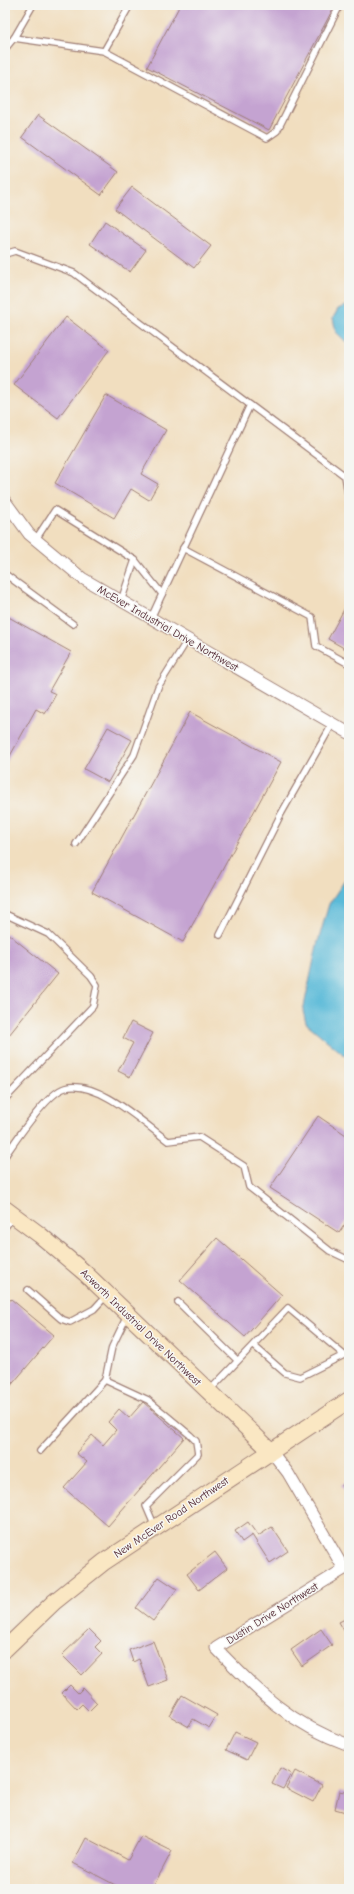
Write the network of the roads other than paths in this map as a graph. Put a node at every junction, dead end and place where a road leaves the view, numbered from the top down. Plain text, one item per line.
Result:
1 (33, 5) edge
2 (130, 5) edge
3 (340, 5) edge
4 (14, 38) junction
5 (5, 49) edge
6 (104, 51) junction
7 (5, 254) edge
8 (250, 405) junction
9 (349, 500) edge
10 (5, 501) edge
11 (36, 539) junction
12 (183, 548) junction
13 (135, 560) junction
14 (5, 574) edge
15 (162, 594) junction
16 (121, 601) junction
17 (151, 618) junction
18 (73, 624) dead end
19 (188, 639) junction
20 (349, 664) edge
21 (332, 723) junction
22 (349, 733) edge
23 (76, 844) dead end
24 (5, 914) edge
25 (220, 935) dead end
26 (5, 1099) edge
27 (5, 1156) edge
28 (8, 1217) edge
29 (349, 1260) edge
30 (28, 1290) dead end
31 (107, 1294) junction
32 (178, 1302) dead end
33 (128, 1314) junction
34 (253, 1345) junction
35 (237, 1360) junction
36 (105, 1380) junction
37 (208, 1391) junction
38 (349, 1400) edge
39 (40, 1451) dead end
40 (271, 1451) junction
41 (156, 1528) junction
42 (347, 1567) edge
43 (5, 1649) edge
44 (349, 1745) edge

1 - 4 lane
2 - 6 lane
3 - 6 lane
4 - 5 lane
4 - 6 lane
7 - 8 lane
8 - 9 lane
8 - 12 lane
10 - 11 street, McEver Industrial Drive Northwest
11 - 13 lane
11 - 16 street, McEver Industrial Drive Northwest
12 - 15 lane
12 - 20 lane
13 - 15 lane
13 - 16 lane
14 - 18 lane
15 - 17 lane
16 - 17 street, McEver Industrial Drive Northwest
17 - 19 street, McEver Industrial Drive Northwest
19 - 21 street, McEver Industrial Drive Northwest
19 - 23 lane
21 - 22 street, McEver Industrial Drive Northwest
21 - 25 lane
24 - 26 lane
27 - 29 lane
28 - 31 street, Acworth Industrial Drive Northwest
30 - 31 lane
31 - 33 street, Acworth Industrial Drive Northwest
32 - 35 lane
33 - 36 lane
33 - 37 street, Acworth Industrial Drive Northwest
34 - 34 lane
34 - 35 lane
35 - 37 lane
36 - 39 lane
36 - 41 lane
37 - 40 street, Acworth Industrial Drive Northwest
38 - 40 street, New McEver Road Northwest
40 - 41 street, New McEver Road Northwest
40 - 42 street
41 - 43 street, New McEver Road Northwest
42 - 44 street, Dustin Drive Northwest

